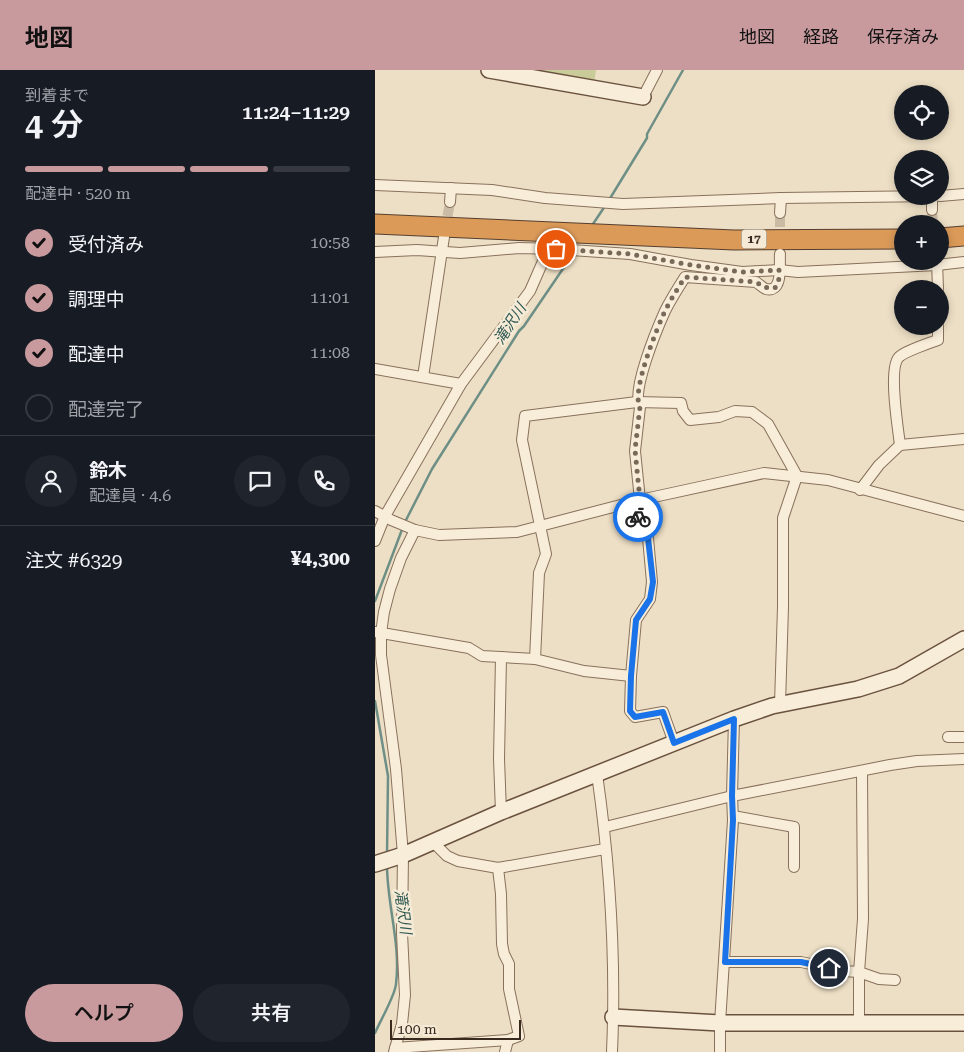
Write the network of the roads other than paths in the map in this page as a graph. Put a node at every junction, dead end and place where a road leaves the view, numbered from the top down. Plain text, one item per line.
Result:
1 (489, 70) edge
2 (657, 70) edge
3 (643, 98) joint
4 (375, 185) edge
5 (451, 188) junction
6 (964, 194) edge
7 (949, 195) edge
8 (894, 197) edge
9 (781, 198) junction
10 (450, 202) tunnel mouth
11 (932, 205) edge
12 (932, 210) tunnel mouth
13 (780, 213) tunnel mouth
14 (375, 224) edge
15 (964, 236) edge
16 (444, 237) tunnel mouth
17 (949, 237) edge
18 (894, 239) edge
19 (554, 244) junction
20 (375, 252) edge
21 (442, 252) junction
22 (779, 254) tunnel mouth
23 (964, 262) edge
24 (949, 263) edge
25 (894, 266) edge
26 (779, 270) junction
27 (938, 335) edge
28 (375, 369) edge
29 (423, 377) junction
30 (461, 384) junction
31 (637, 402) junction
32 (964, 439) edge
33 (900, 445) junction
34 (797, 476) junction
35 (860, 490) junction
36 (637, 501) junction
37 (375, 511) edge
38 (964, 516) edge
39 (388, 518) junction
40 (541, 526) junction
41 (413, 529) junction
42 (375, 541) edge
43 (378, 633) edge
44 (964, 639) edge
45 (501, 657) junction
46 (535, 659) junction
47 (631, 676) junction
48 (780, 704) junction
49 (734, 719) junction
50 (949, 737) dead end
51 (964, 737) edge
52 (674, 743) junction
53 (964, 759) edge
54 (862, 771) junction
55 (597, 774) junction
56 (732, 796) junction
57 (501, 812) junction
58 (733, 816) junction
59 (605, 827) junction
60 (433, 842) junction
61 (605, 849) junction
62 (403, 855) junction
63 (375, 864) edge
64 (794, 867) dead end
65 (498, 868) junction
66 (725, 962) junction
67 (859, 972) junction
68 (895, 980) dead end
69 (613, 1017) junction
70 (859, 1022) junction
71 (720, 1023) junction
72 (964, 1023) edge
73 (507, 1040) junction
74 (395, 1050) edge
75 (505, 1052) edge
76 (612, 1052) edge
77 (720, 1052) edge

1 - 3 street
2 - 3 street
4 - 5 street
5 - 9 street
5 - 10 street
6 - 7 street
8 - 9 street
9 - 13 street
11 - 12 street
14 - 19 highway, 17
15 - 17 highway
16 - 21 street
18 - 19 highway, 17
19 - 21 street
19 - 26 street
19 - 30 street
20 - 21 street
21 - 29 street
22 - 26 street
23 - 24 street
25 - 26 street
26 - 31 street
27 - 33 street
28 - 29 street
29 - 30 street
30 - 39 street
31 - 34 street
31 - 36 street
31 - 40 street
32 - 33 street
33 - 35 street
34 - 35 street
34 - 36 street
34 - 48 street
35 - 38 street
36 - 40 street
36 - 47 street
37 - 39 street
39 - 41 street
39 - 42 street
40 - 41 street
40 - 46 street
41 - 43 street
43 - 45 street
43 - 62 street
44 - 48 street
45 - 46 street
45 - 57 street
46 - 47 street
47 - 52 street
48 - 49 street
49 - 52 street
49 - 56 street
50 - 51 street
52 - 55 street
53 - 54 street
54 - 56 street
54 - 67 street
55 - 57 street
55 - 59 street
56 - 58 street
56 - 59 street
57 - 60 street
58 - 64 street
58 - 66 street
59 - 61 street
60 - 62 street
60 - 65 street
61 - 65 street
61 - 69 street
62 - 63 street
62 - 74 street
65 - 73 street
66 - 67 street
66 - 71 street
67 - 68 street
67 - 70 street
69 - 71 street
69 - 76 street
70 - 71 street
70 - 72 street
71 - 77 street
73 - 74 street
73 - 75 street

